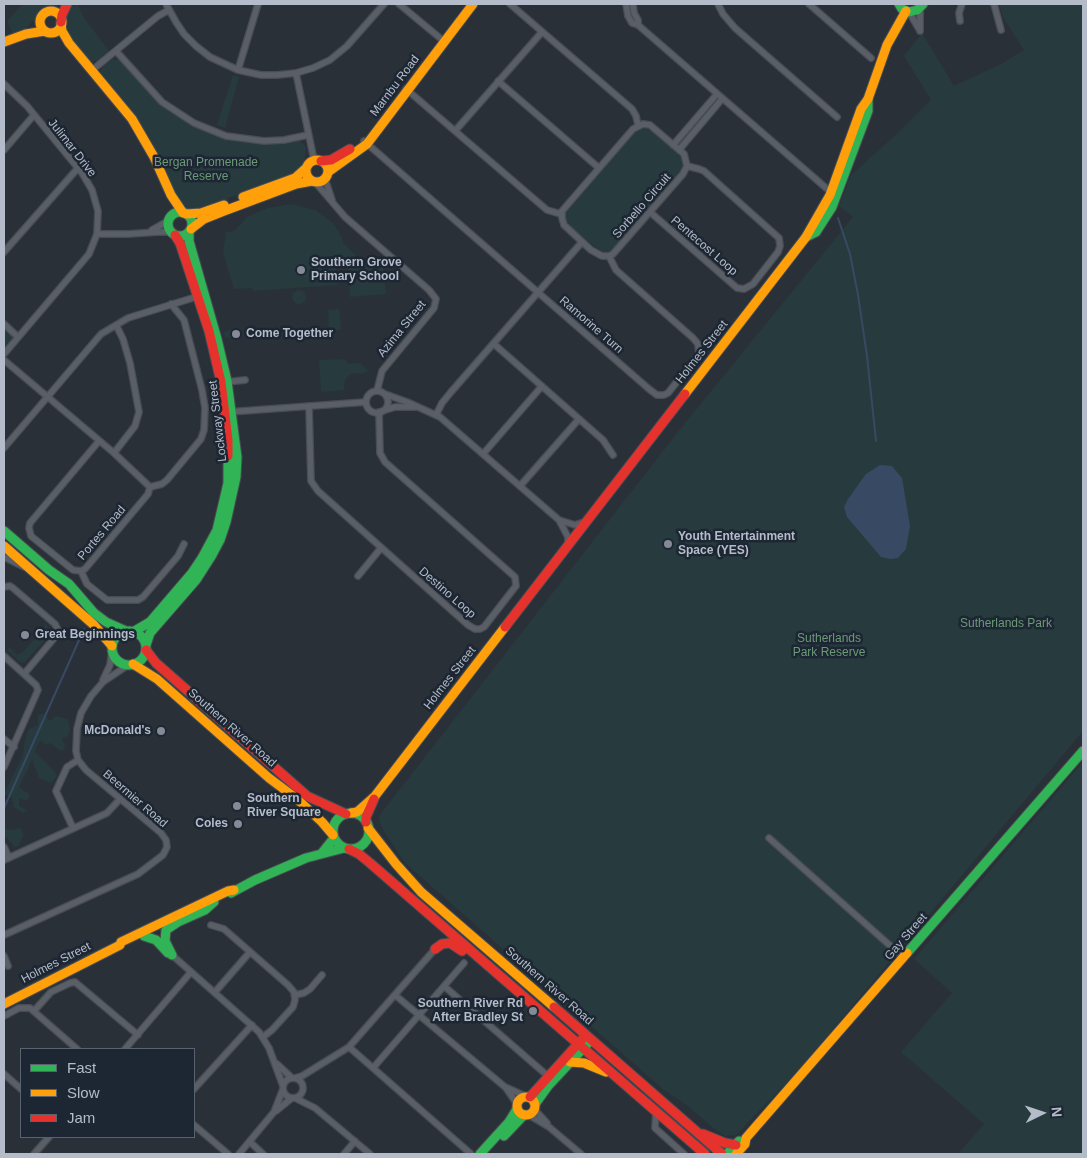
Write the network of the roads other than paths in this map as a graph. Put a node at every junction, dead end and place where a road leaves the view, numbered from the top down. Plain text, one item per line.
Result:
1 (166, 4) edge
2 (258, 4) edge
3 (384, 4) edge
4 (399, 4) edge
5 (467, 4) edge
6 (473, 4) edge
7 (510, 4) edge
8 (626, 4) edge
9 (633, 4) edge
10 (718, 4) edge
11 (809, 4) edge
12 (962, 4) edge
13 (994, 4) edge
14 (922, 6) edge
15 (905, 9) edge
16 (169, 10) junction
17 (54, 11) junction
18 (40, 20) junction
19 (960, 21) dead end
20 (61, 23) junction
21 (638, 25) junction
22 (1001, 30) dead end
23 (48, 32) junction
24 (542, 32) junction
25 (26, 34) junction
26 (440, 38) junction
27 (4, 42) edge
28 (69, 43) junction
29 (116, 51) junction
30 (871, 58) dead end
31 (238, 70) junction
32 (91, 71) junction
33 (296, 73) junction
34 (498, 81) junction
35 (4, 84) edge
36 (406, 89) junction
37 (720, 96) junction
38 (34, 115) junction
39 (837, 116) dead end
40 (638, 125) junction
41 (455, 131) junction
42 (308, 135) junction
43 (365, 142) junction
44 (673, 145) junction
45 (4, 150) edge
46 (679, 150) junction
47 (318, 160) junction
48 (687, 166) junction
49 (78, 168) junction
50 (306, 168) junction
51 (599, 168) junction
52 (327, 174) junction
53 (817, 180) junction
54 (313, 182) junction
55 (838, 185) junction
56 (834, 194) junction
57 (171, 195) junction
58 (333, 203) junction
59 (650, 212) junction
60 (184, 213) junction
61 (561, 214) junction
62 (170, 219) junction
63 (190, 231) junction
64 (148, 232) junction
65 (97, 234) junction
66 (173, 234) junction
67 (582, 242) junction
68 (4, 252) edge
69 (609, 256) junction
70 (538, 292) junction
71 (201, 295) junction
72 (171, 304) junction
73 (4, 324) edge
74 (116, 325) junction
75 (18, 337) junction
76 (494, 344) junction
77 (4, 354) edge
78 (4, 360) edge
79 (245, 380) dead end
80 (224, 382) junction
81 (542, 386) junction
82 (376, 391) junction
83 (384, 394) junction
84 (48, 397) junction
85 (366, 402) junction
86 (309, 406) junction
87 (415, 407) junction
88 (229, 412) junction
89 (380, 412) junction
90 (436, 415) junction
91 (579, 419) junction
92 (99, 441) junction
93 (4, 448) edge
94 (114, 453) junction
95 (483, 454) junction
96 (613, 455) dead end
97 (618, 482) junction
98 (520, 486) junction
99 (150, 487) junction
100 (588, 519) junction
101 (559, 520) junction
102 (4, 530) edge
103 (184, 544) dead end
104 (4, 546) edge
105 (568, 546) junction
106 (381, 548) junction
107 (4, 556) edge
108 (30, 570) junction
109 (80, 570) junction
110 (546, 575) junction
111 (358, 576) dead end
112 (4, 587) edge
113 (130, 631) junction
114 (112, 648) junction
115 (146, 648) junction
116 (4, 656) edge
117 (130, 665) junction
118 (24, 674) junction
119 (103, 682) junction
120 (4, 739) edge
121 (14, 747) junction
122 (1083, 751) edge
123 (78, 760) junction
124 (4, 767) edge
125 (375, 796) junction
126 (120, 798) junction
127 (348, 814) junction
128 (367, 825) junction
129 (73, 828) junction
130 (334, 836) junction
131 (769, 838) dead end
132 (4, 847) edge
133 (347, 849) junction
134 (322, 853) junction
135 (6, 859) edge
136 (234, 890) junction
137 (214, 902) junction
138 (211, 925) dead end
139 (4, 935) edge
140 (144, 936) junction
141 (120, 945) junction
142 (435, 949) joint
143 (250, 952) junction
144 (172, 955) junction
145 (4, 956) edge
146 (904, 958) junction
147 (464, 963) dead end
148 (8, 966) dead end
149 (492, 970) junction
150 (191, 972) junction
151 (322, 975) dead end
152 (444, 986) junction
153 (215, 992) junction
154 (295, 995) junction
155 (395, 995) junction
156 (4, 1004) edge
157 (34, 1012) junction
158 (420, 1014) junction
159 (4, 1016) edge
160 (252, 1025) junction
161 (138, 1034) junction
162 (263, 1036) junction
163 (588, 1038) junction
164 (580, 1046) junction
165 (349, 1047) junction
166 (76, 1048) edge
167 (126, 1048) edge
168 (275, 1062) junction
169 (570, 1062) junction
170 (373, 1068) junction
171 (313, 1069) junction
172 (4, 1074) edge
173 (614, 1075) junction
174 (549, 1077) junction
175 (294, 1078) junction
176 (505, 1087) junction
177 (20, 1088) edge
178 (195, 1088) edge
179 (283, 1088) junction
180 (303, 1088) junction
181 (293, 1098) junction
182 (527, 1106) junction
183 (315, 1108) junction
184 (274, 1112) junction
185 (656, 1112) junction
186 (195, 1126) edge
187 (698, 1133) junction
188 (48, 1138) edge
189 (355, 1141) junction
190 (250, 1142) junction
191 (736, 1149) edge
192 (34, 1154) edge
193 (228, 1154) edge
194 (239, 1154) edge
195 (263, 1154) edge
196 (344, 1154) edge
197 (370, 1154) edge
198 (471, 1154) edge
199 (480, 1154) edge
200 (489, 1154) edge
201 (581, 1154) edge
202 (684, 1154) edge
203 (705, 1154) edge
204 (722, 1154) edge
205 (727, 1154) edge

1 - 16 street
2 - 31 street
3 - 33 street
4 - 26 street
5 - 26 main road, Marnbu Road
6 - 36 main road, Marnbu Road
7 - 24 street
8 - 21 street
9 - 21 street
10 - 39 street
11 - 30 street
12 - 19 street
13 - 22 street
14 - 15 main road
14 - 15 street
15 - 55 main road, Holmes Street
16 - 29 street
16 - 31 street
17 - 18 main road
17 - 20 main road
17 - 20 main road
18 - 23 main road
18 - 25 main road
20 - 23 main road
20 - 28 main road
21 - 37 street
23 - 25 main road
23 - 28 main road
24 - 34 street
24 - 40 street
25 - 27 main road
26 - 36 main road, Marnbu Road
28 - 32 main road
29 - 32 street
29 - 42 street
31 - 33 street
32 - 57 main road
33 - 42 street
34 - 41 street
34 - 51 street
35 - 38 street, Julimar Drive
36 - 41 street
36 - 43 main road, Marnbu Road
37 - 44 street
37 - 46 street
37 - 53 street
38 - 45 street
38 - 49 street, Julimar Drive
40 - 44 street
40 - 51 street
41 - 61 street
42 - 47 street
43 - 47 main road, Marnbu Road
43 - 52 main road, Marnbu Road
43 - 70 street, Ramorine Turn
44 - 46 street
46 - 48 street
47 - 50 main road
47 - 52 main road
48 - 59 street, Sorbello Circuit
48 - 59 street, Pentecost Loop
49 - 65 street, Julimar Drive
49 - 68 street
50 - 54 main road
50 - 60 main road
51 - 61 street
52 - 54 main road
52 - 58 street
53 - 55 street
53 - 56 street
54 - 58 street
54 - 63 main road
55 - 56 main road, Holmes Street
56 - 97 main road, Holmes Street
57 - 60 main road
57 - 62 main road
58 - 82 street, Azima Street
59 - 69 street, Sorbello Circuit
60 - 62 main road
60 - 63 main road
61 - 67 street
62 - 64 street
62 - 66 main road
63 - 66 main road
63 - 71 main road, Lockway Street
64 - 65 street
64 - 66 street
65 - 75 street, Julimar Drive
66 - 71 main road, Lockway Street
67 - 69 street
67 - 70 street
69 - 70 street, Ramorine Turn
70 - 76 street
71 - 72 street
71 - 80 main road, Lockway Street
72 - 74 street
72 - 99 street
73 - 75 street
74 - 84 street
74 - 94 street
75 - 77 street, Julimar Drive
76 - 81 street
76 - 90 street
78 - 84 street
79 - 80 street
80 - 88 main road, Lockway Street
81 - 91 street
81 - 95 street
82 - 83 street
82 - 85 street
83 - 87 street
83 - 89 street
84 - 92 street
84 - 93 street
85 - 86 street
85 - 89 street
86 - 88 street
86 - 106 street, Destino Loop
87 - 89 street
87 - 90 street
88 - 113 main road, Lockway Street
88 - 115 main road, Lockway Street
89 - 106 street, Destino Loop
90 - 95 street
91 - 96 street
91 - 98 street
92 - 94 street
92 - 109 street, Portes Road
94 - 99 street
95 - 98 street
97 - 100 main road, Holmes Street
97 - 110 main road, Holmes Street
98 - 101 street
99 - 109 street, Portes Road
100 - 101 street
100 - 105 main road, Holmes Street
101 - 105 street
102 - 113 main road
103 - 109 street
104 - 108 main road
105 - 110 main road, Holmes Street
106 - 111 street
107 - 108 street
108 - 114 main road
110 - 125 main road, Holmes Street
112 - 118 street
113 - 114 main road
113 - 115 main road
114 - 117 main road
114 - 119 street
115 - 117 main road
115 - 127 main road, Southern River Road
116 - 118 street
117 - 119 street
117 - 130 main road, Southern River Road
118 - 121 street
119 - 123 street
120 - 121 street
121 - 124 street
122 - 146 main road, Gay Street
123 - 126 street, Beermier Road
123 - 129 street
125 - 127 main road, Holmes Street
125 - 128 main road, Holmes Street
126 - 129 street
126 - 139 street, Beermier Road
127 - 128 main road
127 - 130 main road
128 - 133 main road
128 - 163 main road, Southern River Road
129 - 135 street
130 - 133 main road
130 - 134 main road
131 - 146 street
132 - 135 street
133 - 134 main road, Holmes Street
133 - 149 main road, Southern River Road
134 - 136 main road, Holmes Street
136 - 137 main road, Holmes Street
136 - 141 main road, Holmes Street
137 - 140 main road, Holmes Street
137 - 144 main road
138 - 143 street
140 - 141 main road, Holmes Street
140 - 144 main road
141 - 156 main road, Holmes Street
142 - 149 main road
142 - 155 street
143 - 153 street
143 - 154 street
144 - 150 street
145 - 148 street
146 - 191 main road, Gay Street
147 - 152 street
149 - 164 main road, Southern River Road
150 - 153 street
150 - 161 street
151 - 154 street
152 - 158 street
152 - 174 street
153 - 160 street
154 - 162 street
155 - 158 street
155 - 165 street
157 - 159 street
157 - 161 street
157 - 166 street
158 - 170 street
158 - 176 street
160 - 162 street
160 - 178 street
161 - 167 street
162 - 168 street
163 - 164 main road
163 - 187 main road, Southern River Road
164 - 169 main road
164 - 173 main road, Southern River Road
164 - 174 main road
165 - 170 street
165 - 171 street
168 - 175 street
168 - 179 street
169 - 173 main road
169 - 182 main road
170 - 198 street
171 - 175 street
171 - 180 street
172 - 177 street
173 - 185 main road, Southern River Road
174 - 182 main road
175 - 179 street
175 - 180 street
176 - 182 street
176 - 182 street
179 - 181 street
179 - 184 street
180 - 181 street
180 - 183 street
181 - 183 street
181 - 184 street
182 - 199 main road
182 - 200 main road
182 - 201 street
183 - 189 street
184 - 190 street
185 - 202 street
185 - 203 main road, Southern River Road
186 - 193 street
187 - 191 main road
187 - 204 main road, Southern River Road
188 - 192 street
189 - 196 street
189 - 197 street
190 - 194 street
190 - 195 street
191 - 205 main road, Gay Street

